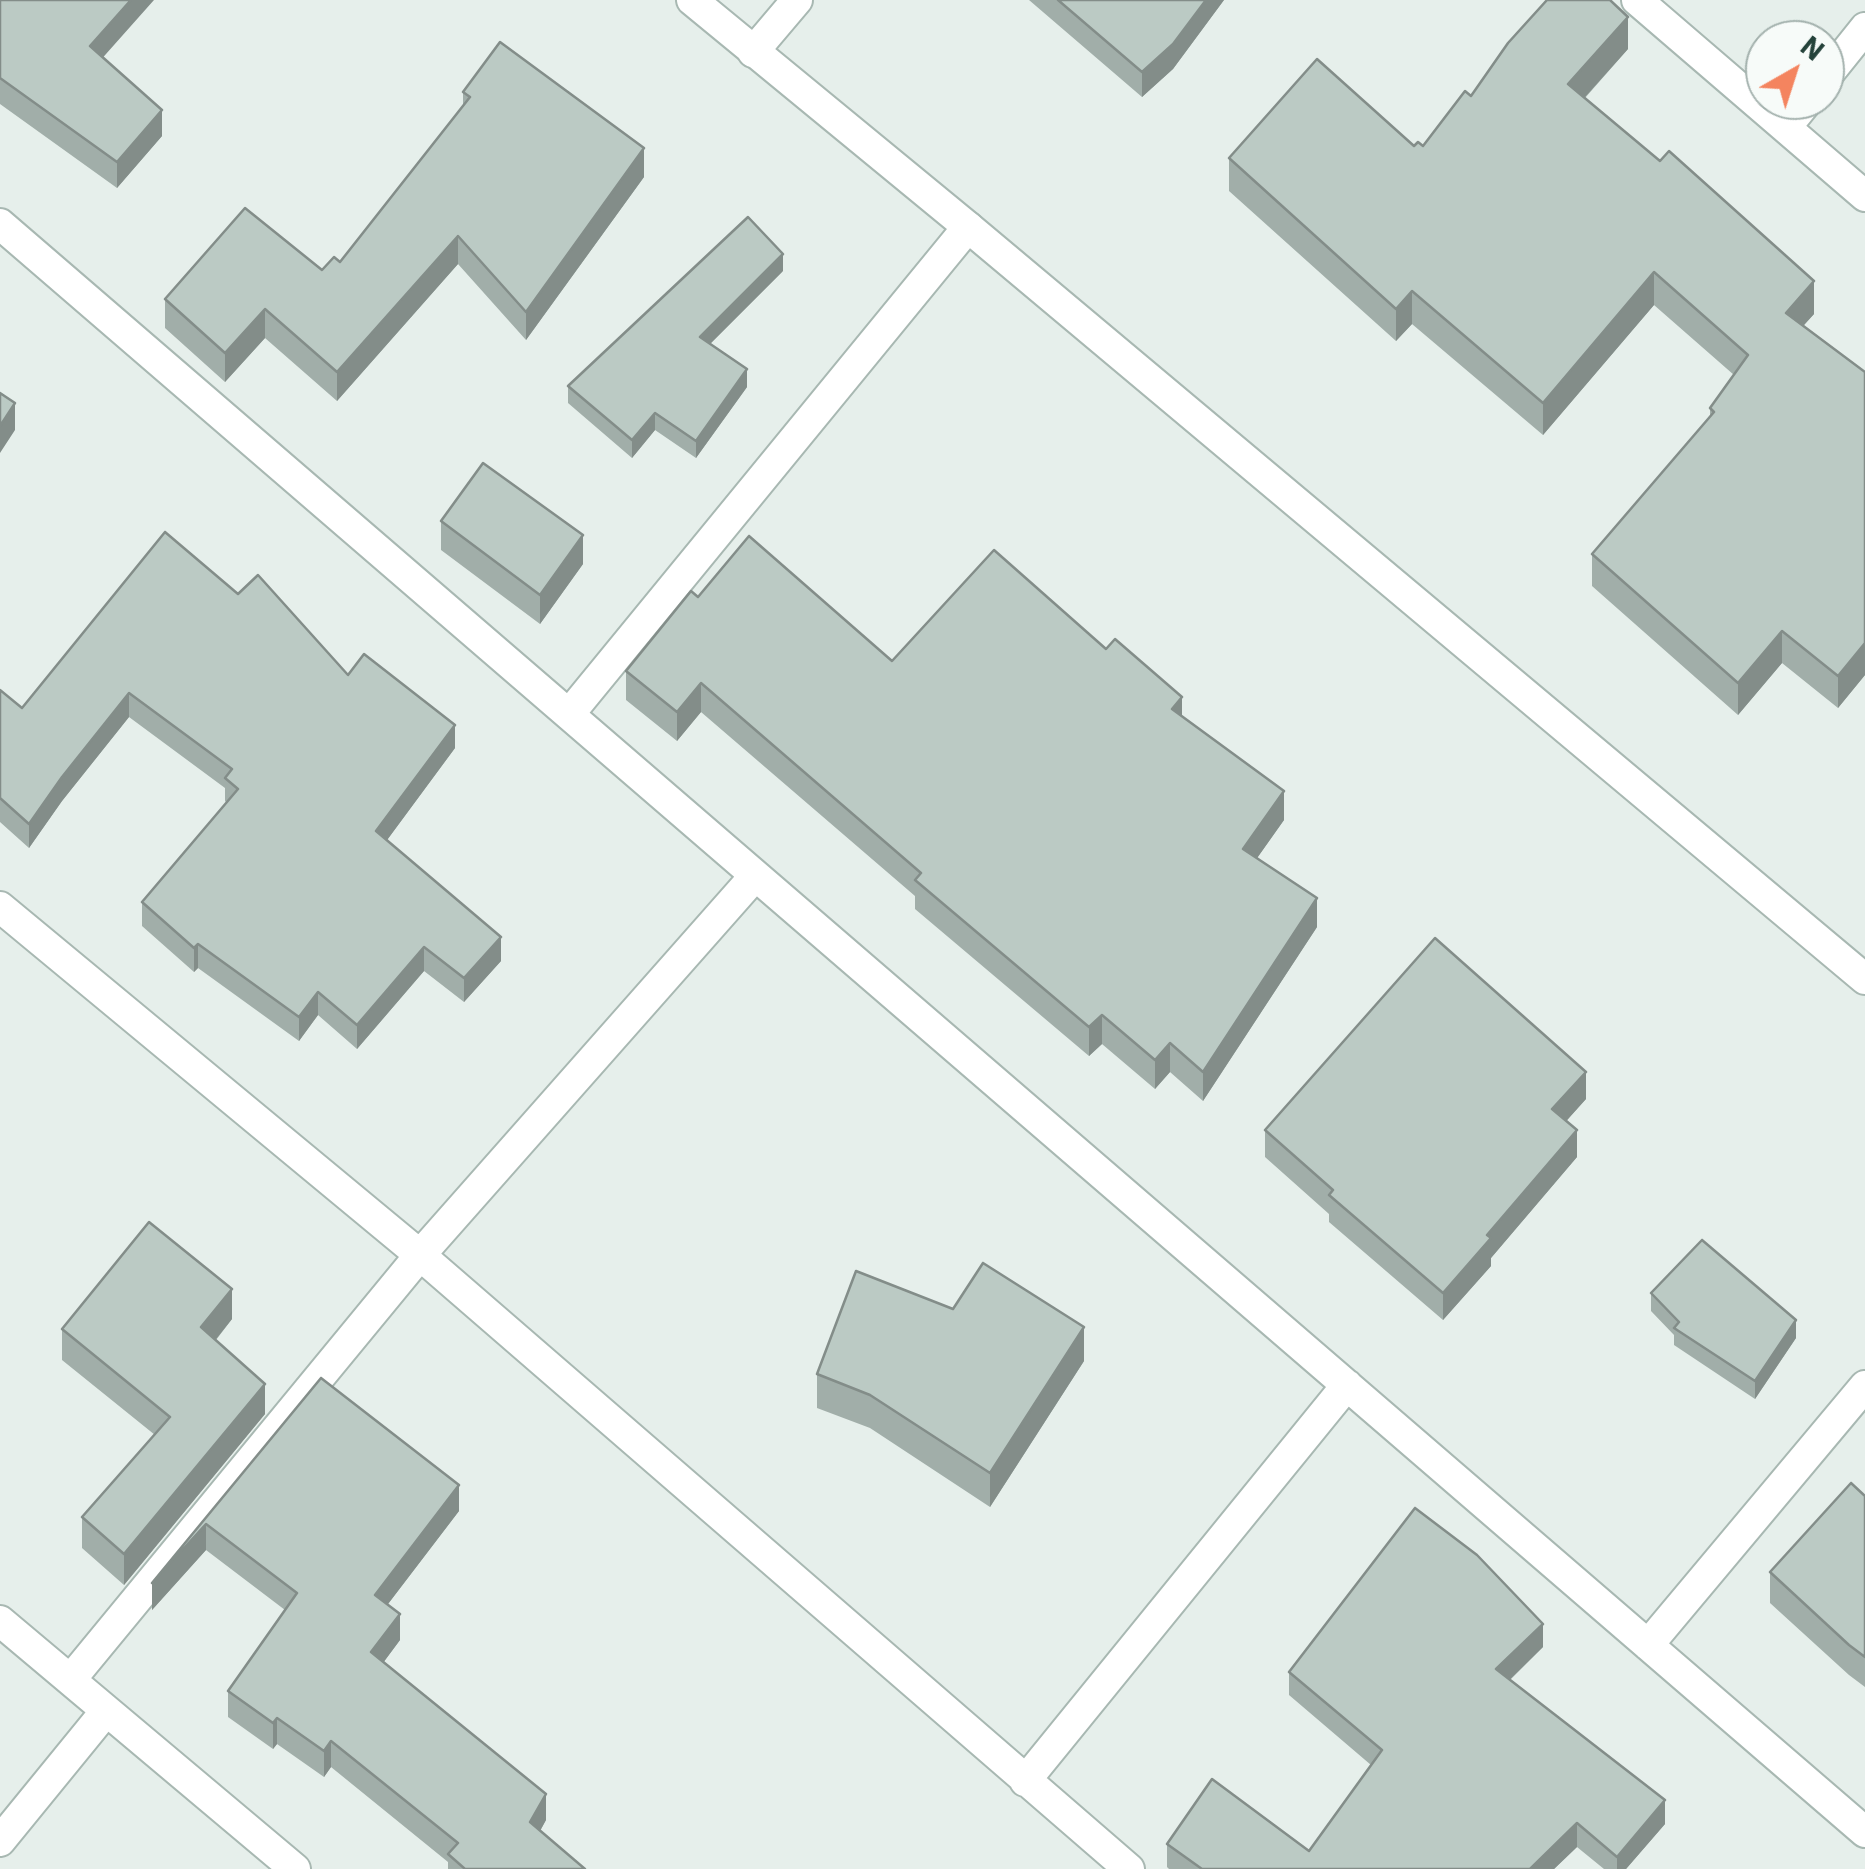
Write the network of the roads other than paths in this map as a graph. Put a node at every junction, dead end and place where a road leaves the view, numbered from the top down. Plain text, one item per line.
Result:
1 (692, 0) edge
2 (798, 0) edge
3 (1637, 0) edge
4 (1865, 28) edge
5 (753, 52) junction
6 (1845, 53) edge
7 (1792, 120) edge
8 (1786, 127) junction
9 (1865, 196) edge
10 (0, 224) edge
11 (968, 227) junction
12 (570, 713) junction
13 (754, 877) junction
14 (0, 907) edge
15 (1861, 969) edge
16 (420, 1255) junction
17 (1347, 1385) junction
18 (1865, 1386) edge
19 (0, 1620) edge
20 (1648, 1645) junction
21 (71, 1679) junction
22 (106, 1711) junction
23 (1025, 1781) junction
24 (1865, 1832) edge
25 (0, 1841) edge
26 (295, 1869) edge
27 (1129, 1869) edge

1 - 5 street
2 - 5 street
3 - 8 street
4 - 6 street
5 - 11 street
7 - 8 street
8 - 9 street
10 - 12 street
11 - 12 street
11 - 15 street
12 - 13 street
13 - 16 street
13 - 17 street
14 - 16 street
16 - 21 street
16 - 23 street
17 - 20 street
17 - 23 street
18 - 20 street
19 - 21 street
20 - 24 street
21 - 22 street
22 - 25 street
22 - 26 street
23 - 27 street

